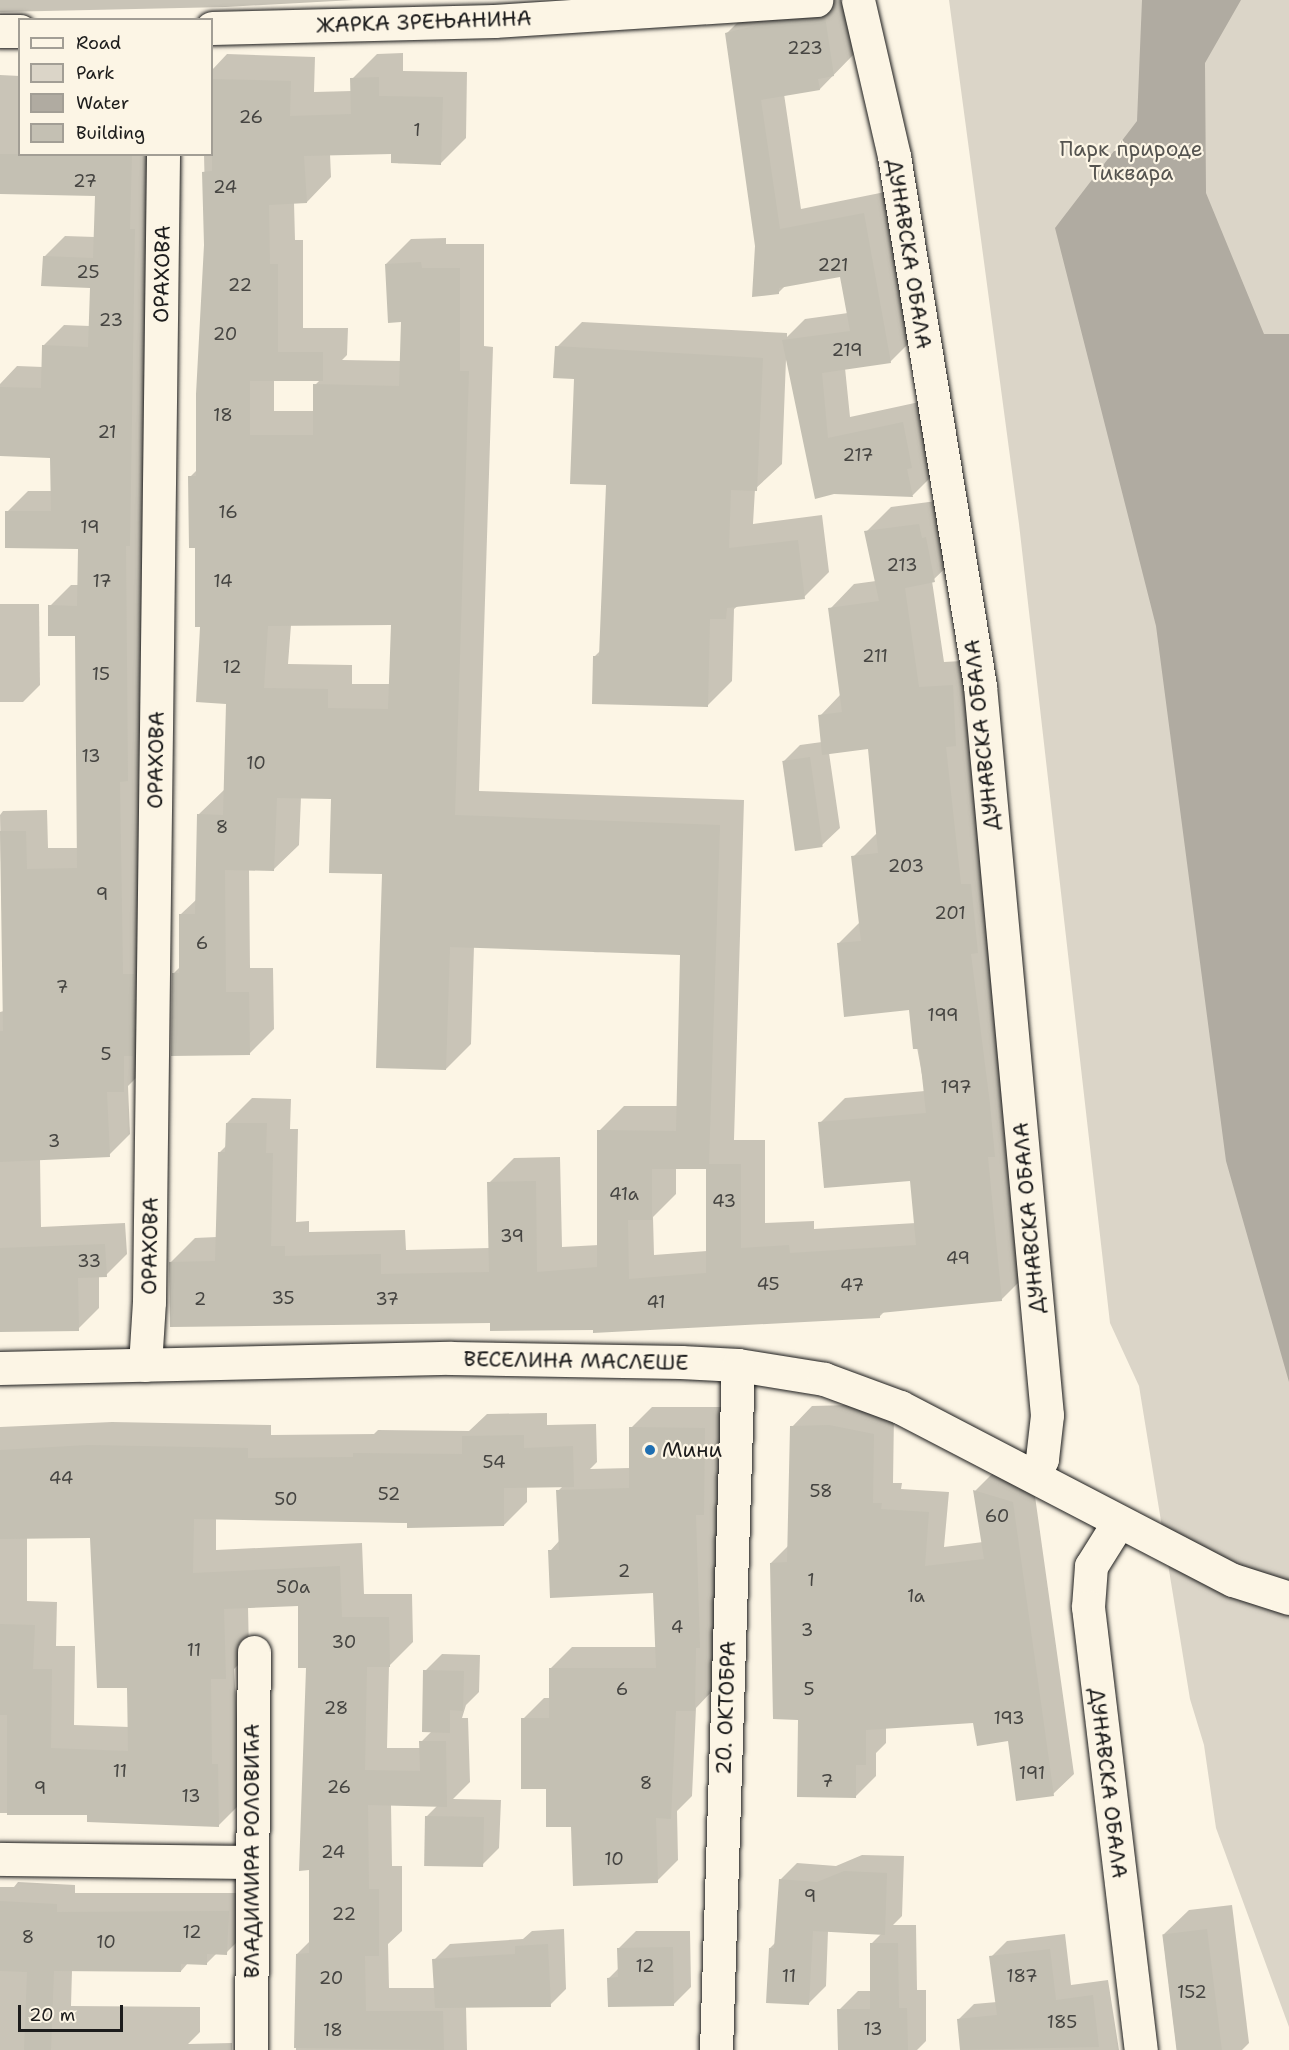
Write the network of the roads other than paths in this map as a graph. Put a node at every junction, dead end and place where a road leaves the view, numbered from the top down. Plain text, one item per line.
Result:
1 (816, 0) edge
2 (858, 0) edge
3 (213, 28) edge
4 (0, 31) edge
5 (18, 31) edge
6 (163, 156) edge
7 (145, 1365) junction
8 (738, 1365) junction
9 (0, 1368) edge
10 (1035, 1475) junction
11 (1118, 1523) junction
12 (1289, 1598) edge
13 (254, 1652) dead end
14 (0, 1859) edge
15 (252, 1862) junction
16 (251, 2050) edge
17 (716, 2050) edge
18 (1141, 2050) edge

1 - 3 street, ЖАРКА ЗРЕЊАНИНА
2 - 10 street, ДУНАВСКА ОБАЛА
4 - 5 street
6 - 7 street, ОРАХОВА
7 - 8 street, ВЕСЕЛИНА МАСЛЕШЕ
7 - 9 street, ВЕСЕЛИНА МАСЛЕШЕ
8 - 10 street, ВЕСЕЛИНА МАСЛЕШЕ
8 - 17 street, 20. ОКТОБРА
10 - 11 street, ВЕСЕЛИНА МАСЛЕШЕ
11 - 12 street, ВЕСЕЛИНА МАСЛЕШЕ
11 - 18 street, ДУНАВСКА ОБАЛА
13 - 15 street, ВЛАДИМИРА РОЛОВИЋА
14 - 15 street
15 - 16 street, ВЛАДИМИРА РОЛОВИЋА

